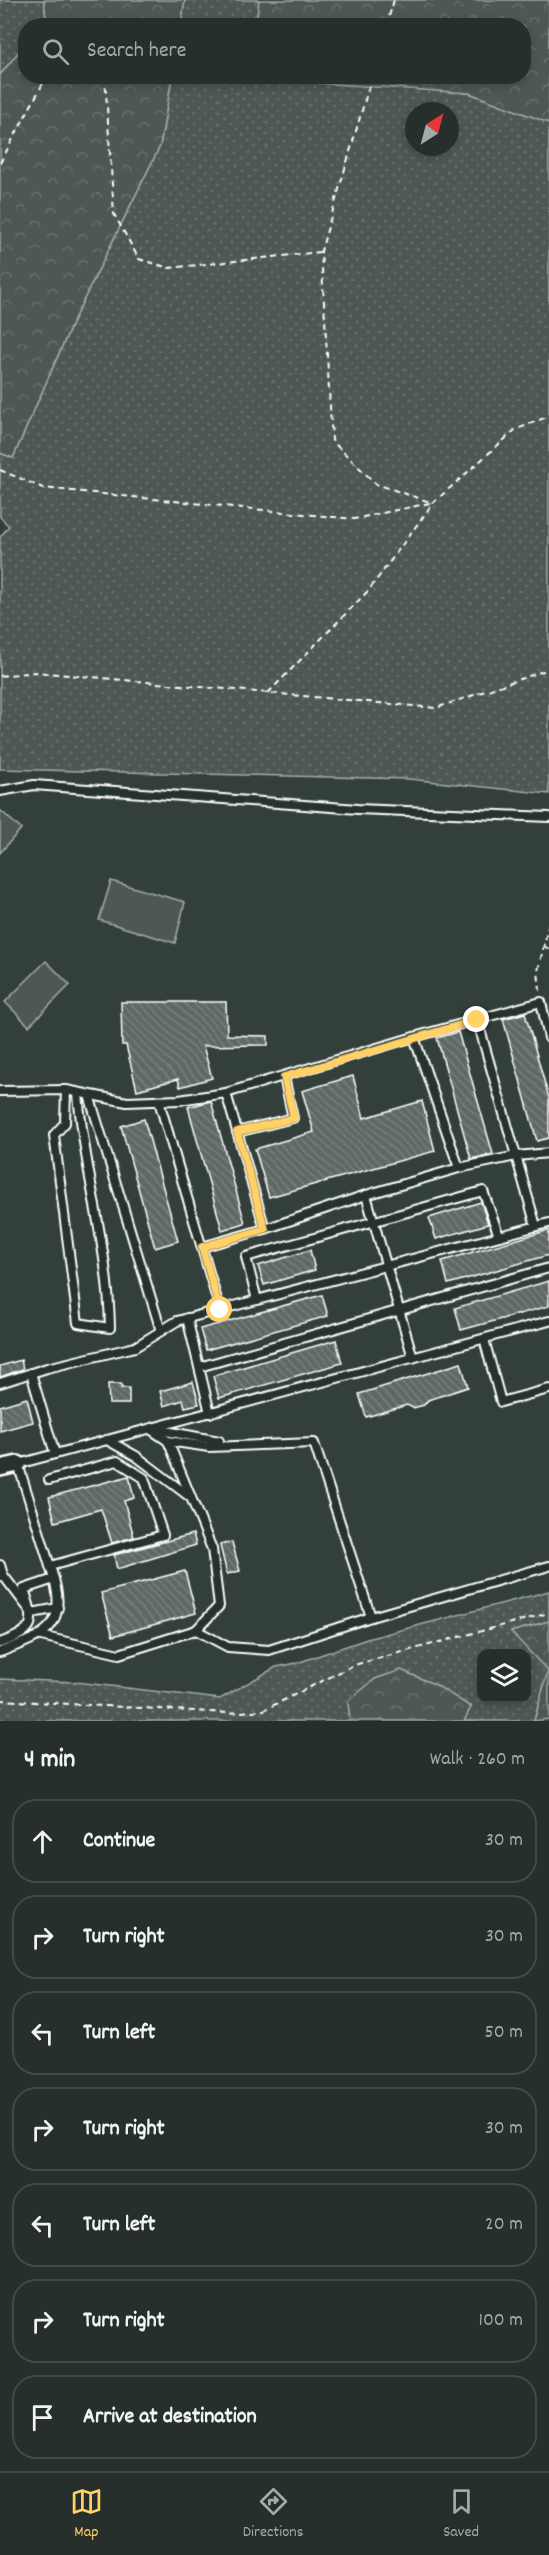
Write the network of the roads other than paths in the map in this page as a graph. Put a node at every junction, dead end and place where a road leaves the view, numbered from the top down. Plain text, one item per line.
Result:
1 (0, 791) edge
2 (549, 817) edge
3 (477, 1020) junction
4 (414, 1037) junction
5 (549, 1038) edge
6 (284, 1077) junction
7 (66, 1090) junction
8 (0, 1091) edge
9 (78, 1093) junction
10 (226, 1093) junction
11 (89, 1095) junction
12 (159, 1101) junction
13 (237, 1132) junction
14 (549, 1154) edge
15 (516, 1156) junction
16 (459, 1168) junction
17 (366, 1195) junction
18 (373, 1221) junction
19 (549, 1223) edge
20 (536, 1226) junction
21 (265, 1229) junction
22 (499, 1236) junction
23 (202, 1247) junction
24 (386, 1266) junction
25 (549, 1268) edge
26 (257, 1300) junction
27 (220, 1310) junction
28 (398, 1310) junction
29 (187, 1318) junction
30 (549, 1321) edge
31 (161, 1331) junction
32 (484, 1339) junction
33 (413, 1358) junction
34 (199, 1367) junction
35 (32, 1373) junction
36 (0, 1383) edge
37 (549, 1389) edge
38 (210, 1413) junction
39 (150, 1429) junction
40 (107, 1440) junction
41 (168, 1441) junction
42 (219, 1441) dead end
43 (55, 1454) junction
44 (18, 1464) junction
45 (0, 1468) edge
46 (49, 1480) dead end
47 (191, 1498) junction
48 (0, 1565) edge
49 (50, 1566) junction
50 (549, 1566) edge
51 (2, 1576) edge
52 (54, 1579) junction
53 (58, 1608) junction
54 (32, 1613) junction
55 (370, 1617) junction
56 (196, 1630) junction
57 (41, 1636) junction
58 (0, 1643) edge
59 (0, 1652) edge

1 - 2 lane
3 - 4 lane
3 - 5 lane
3 - 15 lane
4 - 6 lane
4 - 16 lane
6 - 10 lane
6 - 13 lane
7 - 8 lane
7 - 9 lane
7 - 9 lane
9 - 11 lane
10 - 12 lane
10 - 13 lane
11 - 12 lane
11 - 31 lane
12 - 23 lane
13 - 21 lane
14 - 15 lane
15 - 16 lane
15 - 20 lane
16 - 17 lane
17 - 18 lane
17 - 21 lane
18 - 22 lane
18 - 24 lane
18 - 26 lane
19 - 20 lane
20 - 22 lane
21 - 23 lane
22 - 24 lane
23 - 27 lane
24 - 26 lane
24 - 28 lane
25 - 28 lane
26 - 27 lane
27 - 29 lane
28 - 33 lane
28 - 34 lane
29 - 31 lane
29 - 34 lane
30 - 32 lane
31 - 35 lane
32 - 33 lane
32 - 37 lane
33 - 38 lane
34 - 38 lane
35 - 36 lane
35 - 43 lane
38 - 39 lane
39 - 40 lane
39 - 41 lane
39 - 42 lane
40 - 43 lane
40 - 47 lane
41 - 47 lane
41 - 55 lane
43 - 44 lane
44 - 45 street
44 - 49 lane
46 - 49 lane
47 - 56 lane
48 - 51 lane
49 - 52 lane
50 - 55 lane
51 - 54 lane
52 - 53 lane
52 - 54 lane
53 - 54 lane
53 - 57 lane
54 - 58 lane
55 - 56 lane
56 - 57 lane
57 - 59 lane

